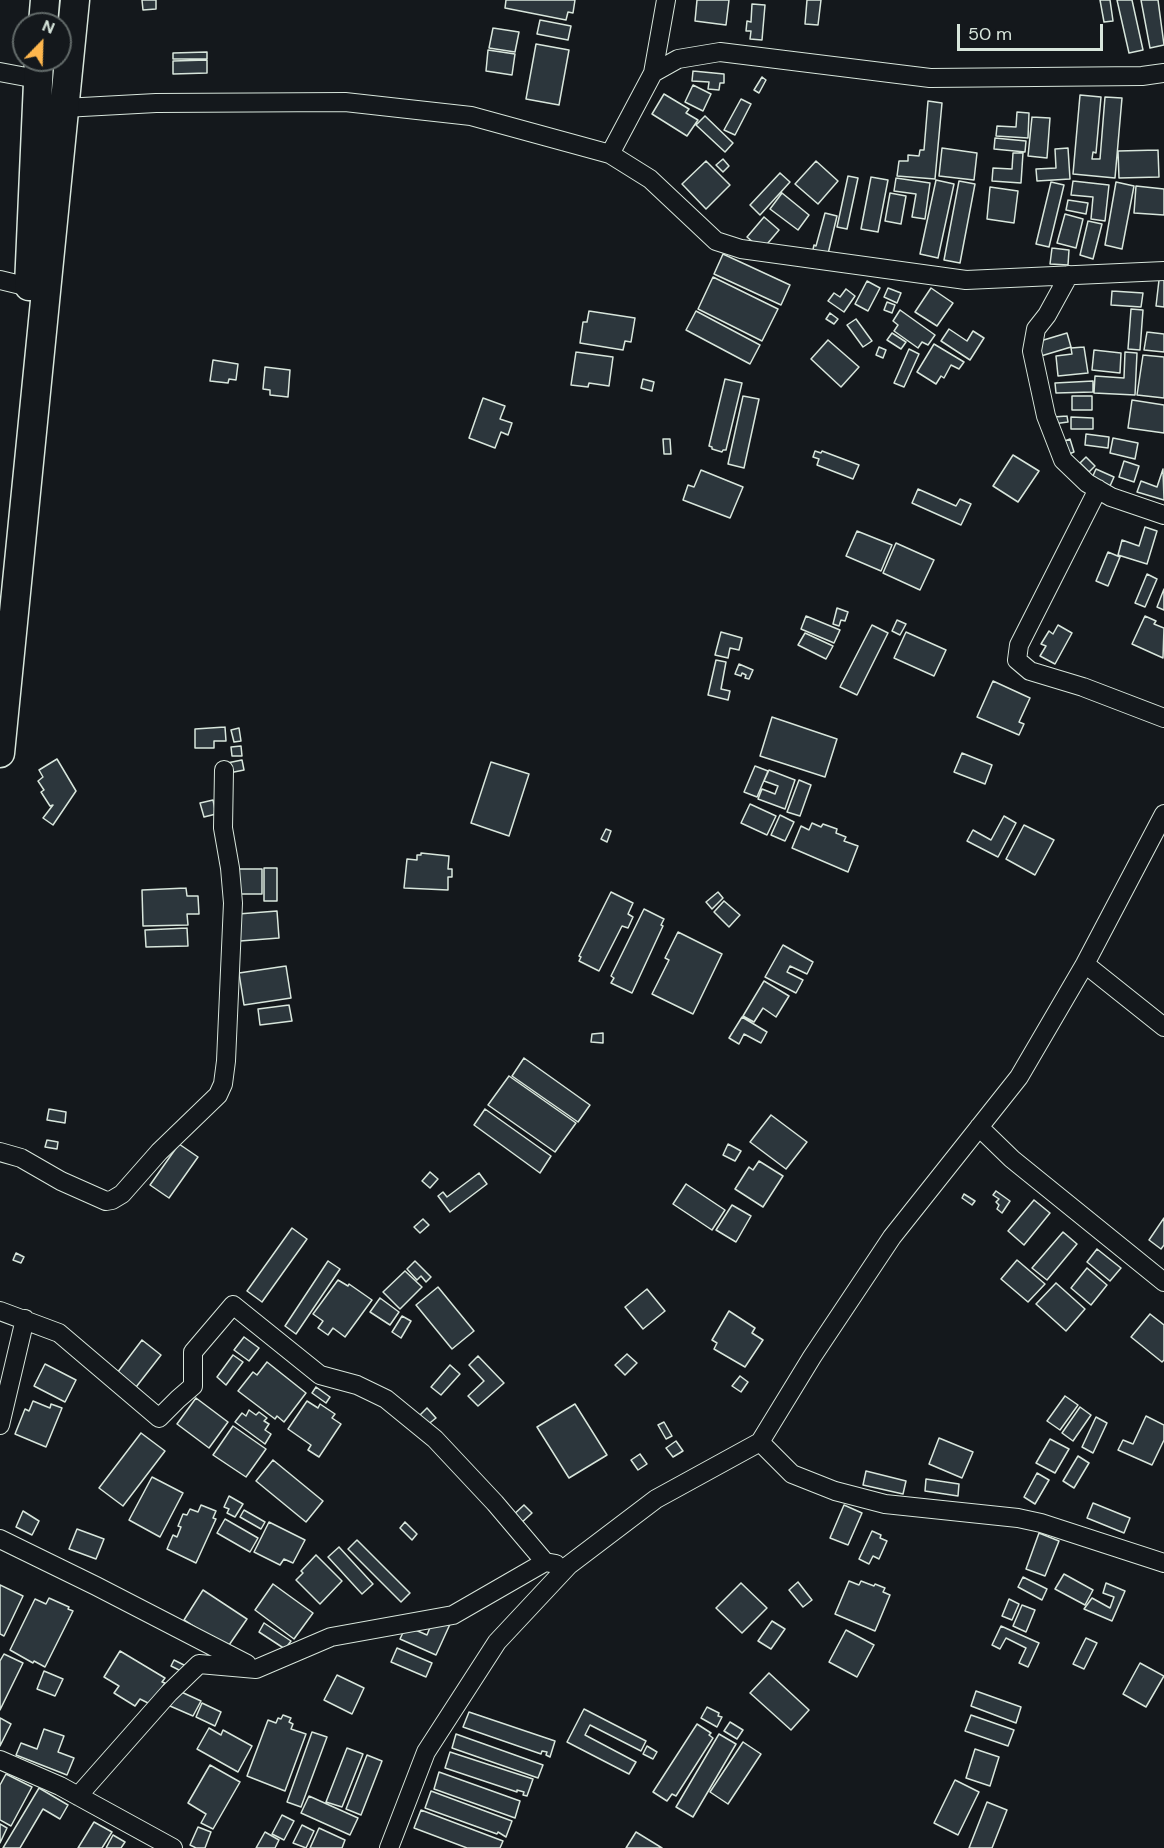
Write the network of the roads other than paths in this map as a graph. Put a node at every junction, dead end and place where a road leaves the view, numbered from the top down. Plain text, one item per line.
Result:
1 (75, 0) edge
2 (666, 0) edge
3 (38, 72) edge
4 (653, 73) junction
5 (1164, 73) edge
6 (64, 108) junction
7 (610, 154) junction
8 (1164, 271) edge
9 (1068, 275) junction
10 (0, 280) edge
11 (29, 287) junction
12 (1098, 489) junction
13 (1164, 515) edge
14 (0, 566) edge
15 (1164, 718) edge
16 (0, 753) edge
17 (224, 770) dead end
18 (1163, 821) edge
19 (1085, 964) junction
20 (1164, 1027) edge
21 (979, 1127) junction
22 (0, 1152) edge
23 (1164, 1282) edge
24 (0, 1311) edge
25 (25, 1319) junction
26 (0, 1425) edge
27 (760, 1442) junction
28 (0, 1539) edge
29 (545, 1562) junction
30 (1164, 1563) edge
31 (569, 1565) junction
32 (256, 1669) junction
33 (0, 1760) edge
34 (78, 1796) junction
35 (173, 1848) edge
36 (389, 1848) edge

1 - 6 main road
2 - 4 street
3 - 11 main road
4 - 5 street
4 - 7 street
6 - 7 street
6 - 16 main road
7 - 9 street
8 - 9 street
9 - 12 street
10 - 11 street
11 - 14 main road
12 - 13 street
12 - 15 street
17 - 22 street
18 - 19 street
19 - 20 street
19 - 21 street
21 - 23 street
21 - 27 street
24 - 25 street
25 - 26 street
25 - 29 street
27 - 30 street
27 - 31 street
28 - 32 street
29 - 31 street
29 - 32 street
31 - 36 street
32 - 34 street
33 - 34 street
34 - 35 street

